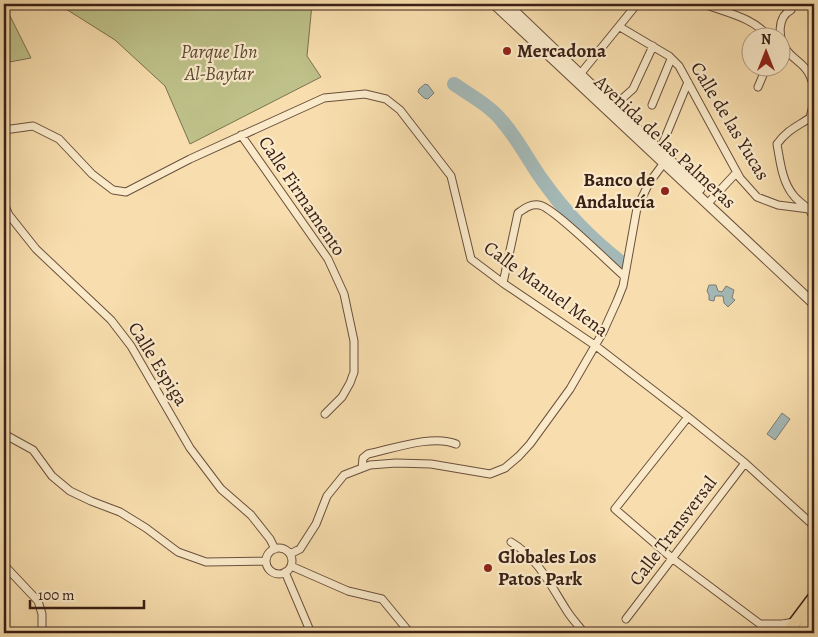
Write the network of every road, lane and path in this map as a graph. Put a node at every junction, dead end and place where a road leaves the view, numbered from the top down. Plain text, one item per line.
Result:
1 (494, 4) edge
2 (506, 4) edge
3 (637, 4) edge
4 (704, 4) edge
5 (791, 10) dead end
6 (620, 27) junction
7 (760, 28) edge
8 (653, 46) junction
9 (671, 59) junction
10 (578, 77) junction
11 (762, 78) edge
12 (688, 82) junction
13 (758, 87) dead end
14 (814, 94) edge
15 (814, 100) edge
16 (652, 105) dead end
17 (614, 106) junction
18 (812, 116) edge
19 (4, 130) edge
20 (241, 135) junction
21 (660, 150) junction
22 (666, 160) junction
23 (737, 172) junction
24 (711, 200) junction
25 (4, 204) edge
26 (811, 207) edge
27 (814, 218) edge
28 (624, 276) junction
29 (503, 283) junction
30 (814, 298) edge
31 (814, 304) edge
32 (596, 346) junction
33 (325, 414) dead end
34 (688, 417) junction
35 (4, 434) edge
36 (456, 444) dead end
37 (745, 463) junction
38 (362, 468) junction
39 (814, 526) edge
40 (511, 542) dead end
41 (274, 549) junction
42 (290, 554) junction
43 (673, 559) junction
44 (266, 562) junction
45 (4, 565) edge
46 (291, 566) junction
47 (285, 572) junction
48 (814, 597) edge
49 (814, 615) edge
50 (626, 619) dead end
51 (760, 624) junction
52 (788, 626) edge
53 (42, 633) edge
54 (311, 633) edge
55 (410, 633) edge
56 (584, 633) edge
57 (764, 633) edge
58 (773, 633) edge
59 (801, 633) edge

1 - 10 street, Avenida de las Palmeras
2 - 10 street, Avenida de las Palmeras
3 - 6 street
4 - 7 street
5 - 14 street
6 - 8 street, Calle de las Yucas
6 - 10 street
8 - 9 street, Calle de las Yucas
8 - 17 street
9 - 12 street, Calle de las Yucas
9 - 16 street
10 - 17 street, Avenida de las Palmeras
10 - 22 street, Avenida de las Palmeras
11 - 13 street
12 - 21 street
12 - 23 street, Calle de las Yucas
15 - 18 street
17 - 21 street, Avenida de las Palmeras
18 - 26 street
19 - 20 street, Calle Manuel Mena
20 - 29 street, Calle Manuel Mena
20 - 33 street, Calle Firmamento
21 - 22 street, Avenida de las Palmeras
22 - 24 street, Avenida de las Palmeras
22 - 28 street
22 - 31 street, Avenida de las Palmeras
23 - 24 street
23 - 26 street, Calle de las Yucas
24 - 30 street, Avenida de las Palmeras
25 - 41 street, Calle Espiga
26 - 27 street
28 - 29 street
28 - 32 street
29 - 32 street, Calle Manuel Mena
32 - 34 street, Calle Manuel Mena
32 - 38 street
34 - 37 street, Calle Manuel Mena
34 - 43 street
35 - 44 street
36 - 38 street
37 - 39 street, Calle Manuel Mena
37 - 43 street, Calle Transversal
38 - 42 street
40 - 56 street
41 - 42 street
41 - 44 street
42 - 46 street
43 - 50 street, Calle Transversal
43 - 51 street
44 - 47 street
45 - 53 street
46 - 47 street
46 - 55 street
47 - 54 street
48 - 52 main road
49 - 59 main road
51 - 52 street
51 - 57 street
52 - 58 street

